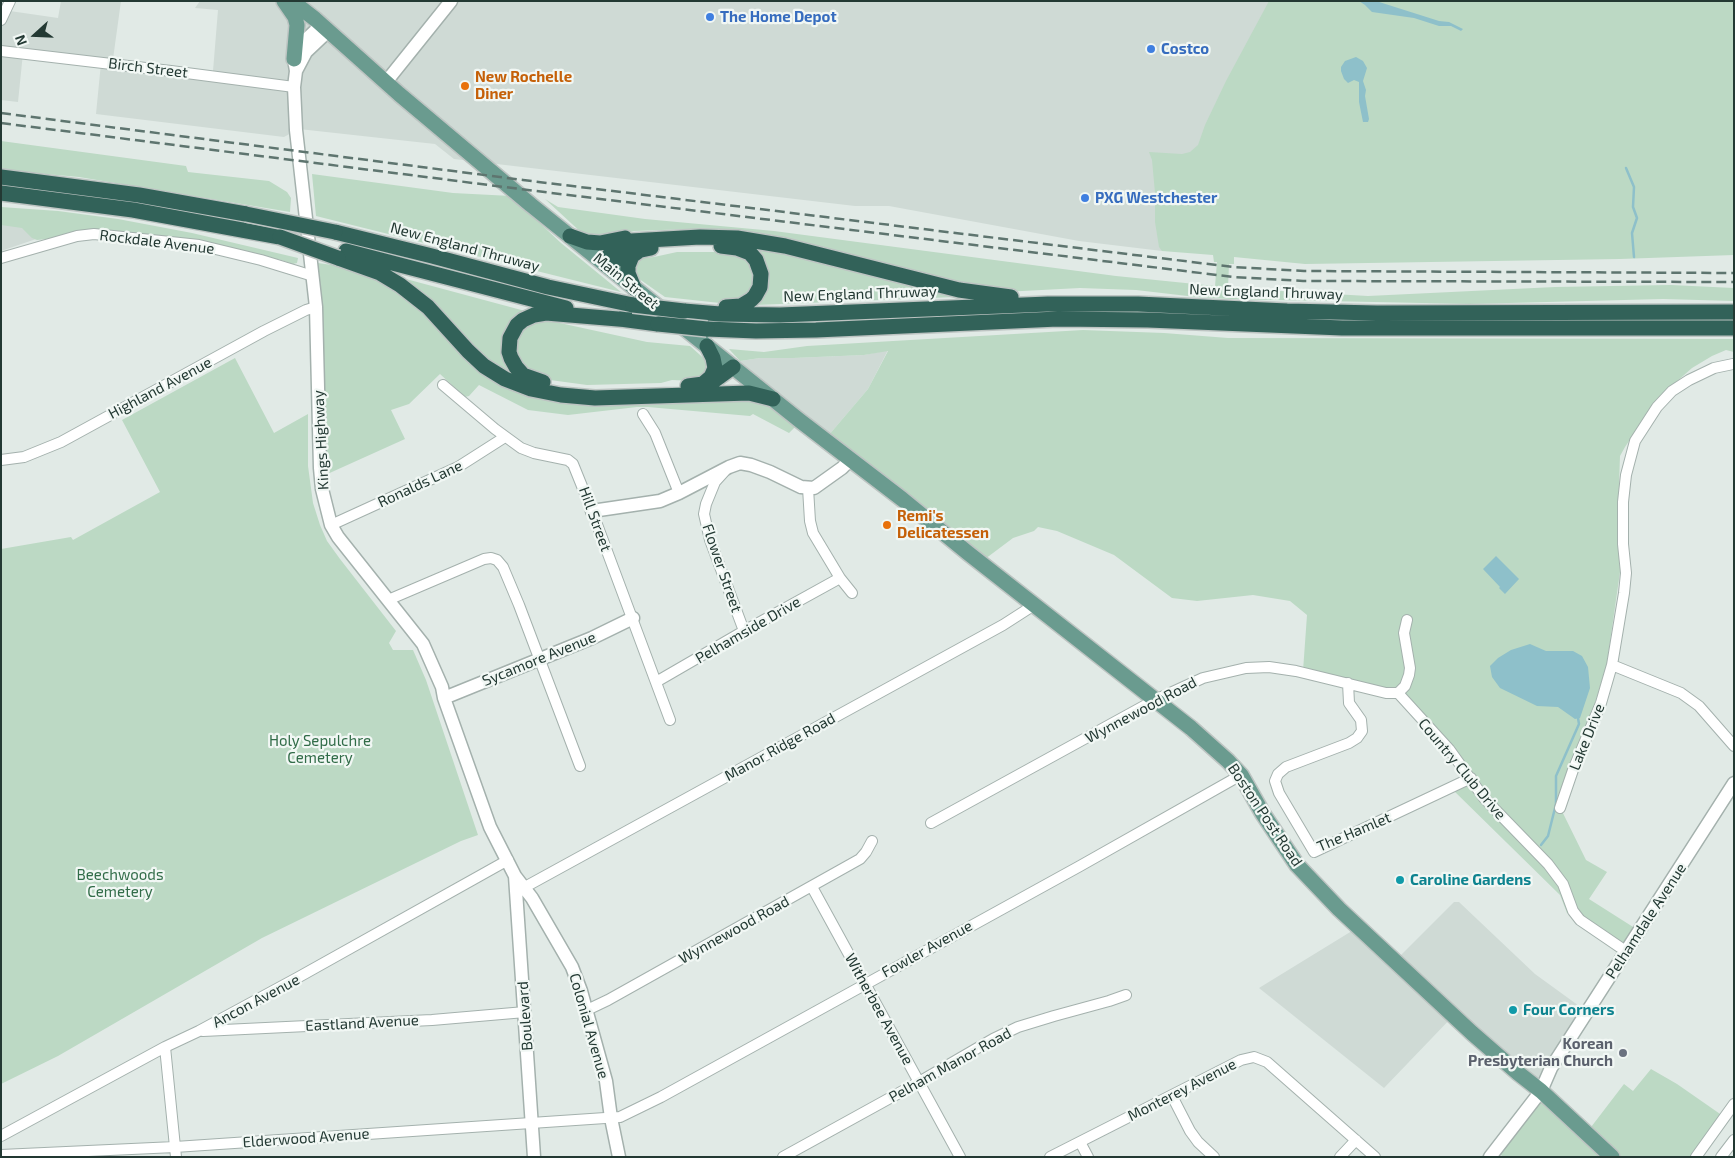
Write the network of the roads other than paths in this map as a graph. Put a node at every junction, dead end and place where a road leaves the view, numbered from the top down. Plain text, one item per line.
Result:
1 (10, 1) edge
2 (284, 1) edge
3 (292, 1) edge
4 (452, 1) edge
5 (1, 20) edge
6 (326, 29) junction
7 (1, 51) edge
8 (295, 65) junction
9 (386, 82) junction
10 (294, 87) junction
11 (1, 177) edge
12 (1, 193) edge
13 (570, 236) junction
14 (681, 237) junction
15 (645, 249) junction
16 (338, 254) junction
17 (1, 258) edge
18 (606, 265) junction
19 (313, 276) junction
20 (634, 288) junction
21 (1138, 304) junction
22 (316, 307) junction
23 (688, 311) junction
24 (1734, 312) edge
25 (630, 320) junction
26 (1734, 328) edge
27 (707, 346) junction
28 (1733, 364) edge
29 (736, 370) junction
30 (443, 386) dead end
31 (700, 391) junction
32 (773, 399) junction
33 (643, 414) dead end
34 (505, 437) junction
35 (1, 460) edge
36 (851, 460) junction
37 (729, 466) junction
38 (691, 487) junction
39 (808, 488) junction
40 (679, 493) junction
41 (706, 504) junction
42 (592, 511) junction
43 (331, 525) junction
44 (968, 554) joint
45 (840, 578) junction
46 (852, 593) dead end
47 (388, 600) junction
48 (1031, 602) junction
49 (633, 618) junction
50 (1407, 620) dead end
51 (744, 631) junction
52 (540, 659) junction
53 (1612, 665) junction
54 (656, 682) junction
55 (1348, 683) junction
56 (1398, 693) junction
57 (444, 698) junction
58 (1155, 700) junction
59 (670, 720) dead end
60 (1734, 746) edge
61 (580, 766) dead end
62 (1241, 775) junction
63 (1471, 778) junction
64 (1734, 783) edge
65 (1560, 808) dead end
66 (931, 823) dead end
67 (490, 826) joint
68 (872, 841) dead end
69 (508, 860) junction
70 (515, 876) junction
71 (525, 887) junction
72 (812, 887) junction
73 (1627, 952) junction
74 (866, 983) junction
75 (1126, 995) dead end
76 (587, 1010) junction
77 (525, 1012) junction
78 (199, 1031) junction
79 (166, 1047) junction
80 (919, 1082) junction
81 (1541, 1091) junction
82 (1172, 1096) junction
83 (1733, 1108) edge
84 (611, 1118) junction
85 (532, 1123) junction
86 (1, 1136) edge
87 (1356, 1140) junction
88 (1734, 1140) edge
89 (1080, 1142) junction
90 (175, 1152) edge
91 (1, 1155) edge
92 (534, 1157) edge
93 (619, 1157) edge
94 (784, 1157) edge
95 (960, 1157) edge
96 (1050, 1157) edge
97 (1088, 1157) edge
98 (1214, 1157) edge
99 (1340, 1157) edge
100 (1375, 1157) edge
101 (1490, 1157) edge
102 (1612, 1157) edge
103 (1696, 1157) edge
104 (1721, 1157) edge

1 - 5 street
2 - 8 main road
3 - 6 main road, Main Street
4 - 9 street
6 - 8 street, Kings Highway
6 - 9 main road, Main Street
7 - 10 street, Birch Street
8 - 10 street, Kings Highway
9 - 13 main road, Main Street
10 - 19 street, Kings Highway
11 - 23 highway, New England Thruway, bridge
12 - 16 highway, bridge
13 - 14 highway
13 - 18 main road, Main Street
14 - 18 highway
14 - 21 highway
15 - 18 highway
15 - 20 highway
15 - 23 highway
16 - 25 highway
16 - 31 highway
17 - 19 street, Rockdale Avenue
18 - 20 main road, Main Street
19 - 22 street, Kings Highway
20 - 27 main road, Main Street
21 - 23 highway, New England Thruway
21 - 24 highway, New England Thruway
22 - 35 street, Highland Avenue
22 - 43 street, Kings Highway
25 - 26 highway, bridge
25 - 31 highway
27 - 29 main road, Main Street
27 - 31 highway
28 - 53 street, Lake Drive
29 - 31 highway
29 - 32 main road, Main Street
30 - 34 street, Hill Street
31 - 32 highway
32 - 36 main road, Main Street
33 - 40 street
34 - 42 street, Hill Street
34 - 43 street, Ronalds Lane
36 - 39 street
36 - 44 main road, Main Street
37 - 38 street
37 - 39 street
37 - 41 street, Flower Street
38 - 40 street
38 - 41 street, Flower Street
39 - 45 street
40 - 42 street
41 - 51 street, Flower Street
42 - 49 street, Hill Street
43 - 47 street, Kings Highway
44 - 48 main road, Boston Post Road
45 - 46 street
45 - 51 street, Pelhamside Drive
47 - 52 street
47 - 57 street, Kings Highway
48 - 58 main road, Boston Post Road
48 - 71 street, Manor Ridge Road
49 - 52 street, Sycamore Avenue
49 - 54 street, Hill Street
50 - 56 street
51 - 54 street, Pelhamside Drive
52 - 57 street, Sycamore Avenue
52 - 61 street
53 - 60 street
53 - 65 street, Lake Drive
54 - 59 street, Hill Street
55 - 56 street, Wynnewood Road
55 - 58 street, Wynnewood Road
55 - 63 street, The Hamlet
56 - 63 street, Country Club Drive
57 - 67 street, Kings Highway
58 - 62 main road, Boston Post Road
58 - 66 street, Wynnewood Road
62 - 74 street, Fowler Avenue
62 - 81 main road, Boston Post Road
63 - 73 street, Country Club Drive
64 - 73 street, Pelhamdale Avenue
67 - 69 street, Colonial Avenue
68 - 72 street, Wynnewood Road
69 - 70 street, Colonial Avenue
69 - 78 street, Ancon Avenue
70 - 71 street, Colonial Avenue
70 - 77 street, Boulevard
71 - 76 street, Colonial Avenue
72 - 74 street, Witherbee Avenue
72 - 76 street, Wynnewood Road
73 - 81 street, Pelhamdale Avenue
74 - 80 street, Witherbee Avenue
74 - 84 street, Fowler Avenue
75 - 80 street, Pelham Manor Road
76 - 84 street, Colonial Avenue
77 - 78 street, Eastland Avenue
77 - 85 street, Boulevard
78 - 79 street, Ancon Avenue
79 - 86 street, Ancon Avenue
79 - 90 street
80 - 94 street, Pelham Manor Road
80 - 95 street, Witherbee Avenue
81 - 101 street, Pelhamdale Avenue
81 - 102 main road, Boston Post Road
82 - 87 street, Monterey Avenue
82 - 89 street, Monterey Avenue
82 - 98 street
83 - 103 street
84 - 85 street, Elderwood Avenue
84 - 93 street, Colonial Avenue
85 - 90 street, Elderwood Avenue
85 - 92 street, Boulevard
87 - 99 street
87 - 100 street, Monterey Avenue
88 - 104 street
89 - 96 street, Monterey Avenue
89 - 97 street
90 - 91 street, Elderwood Avenue

